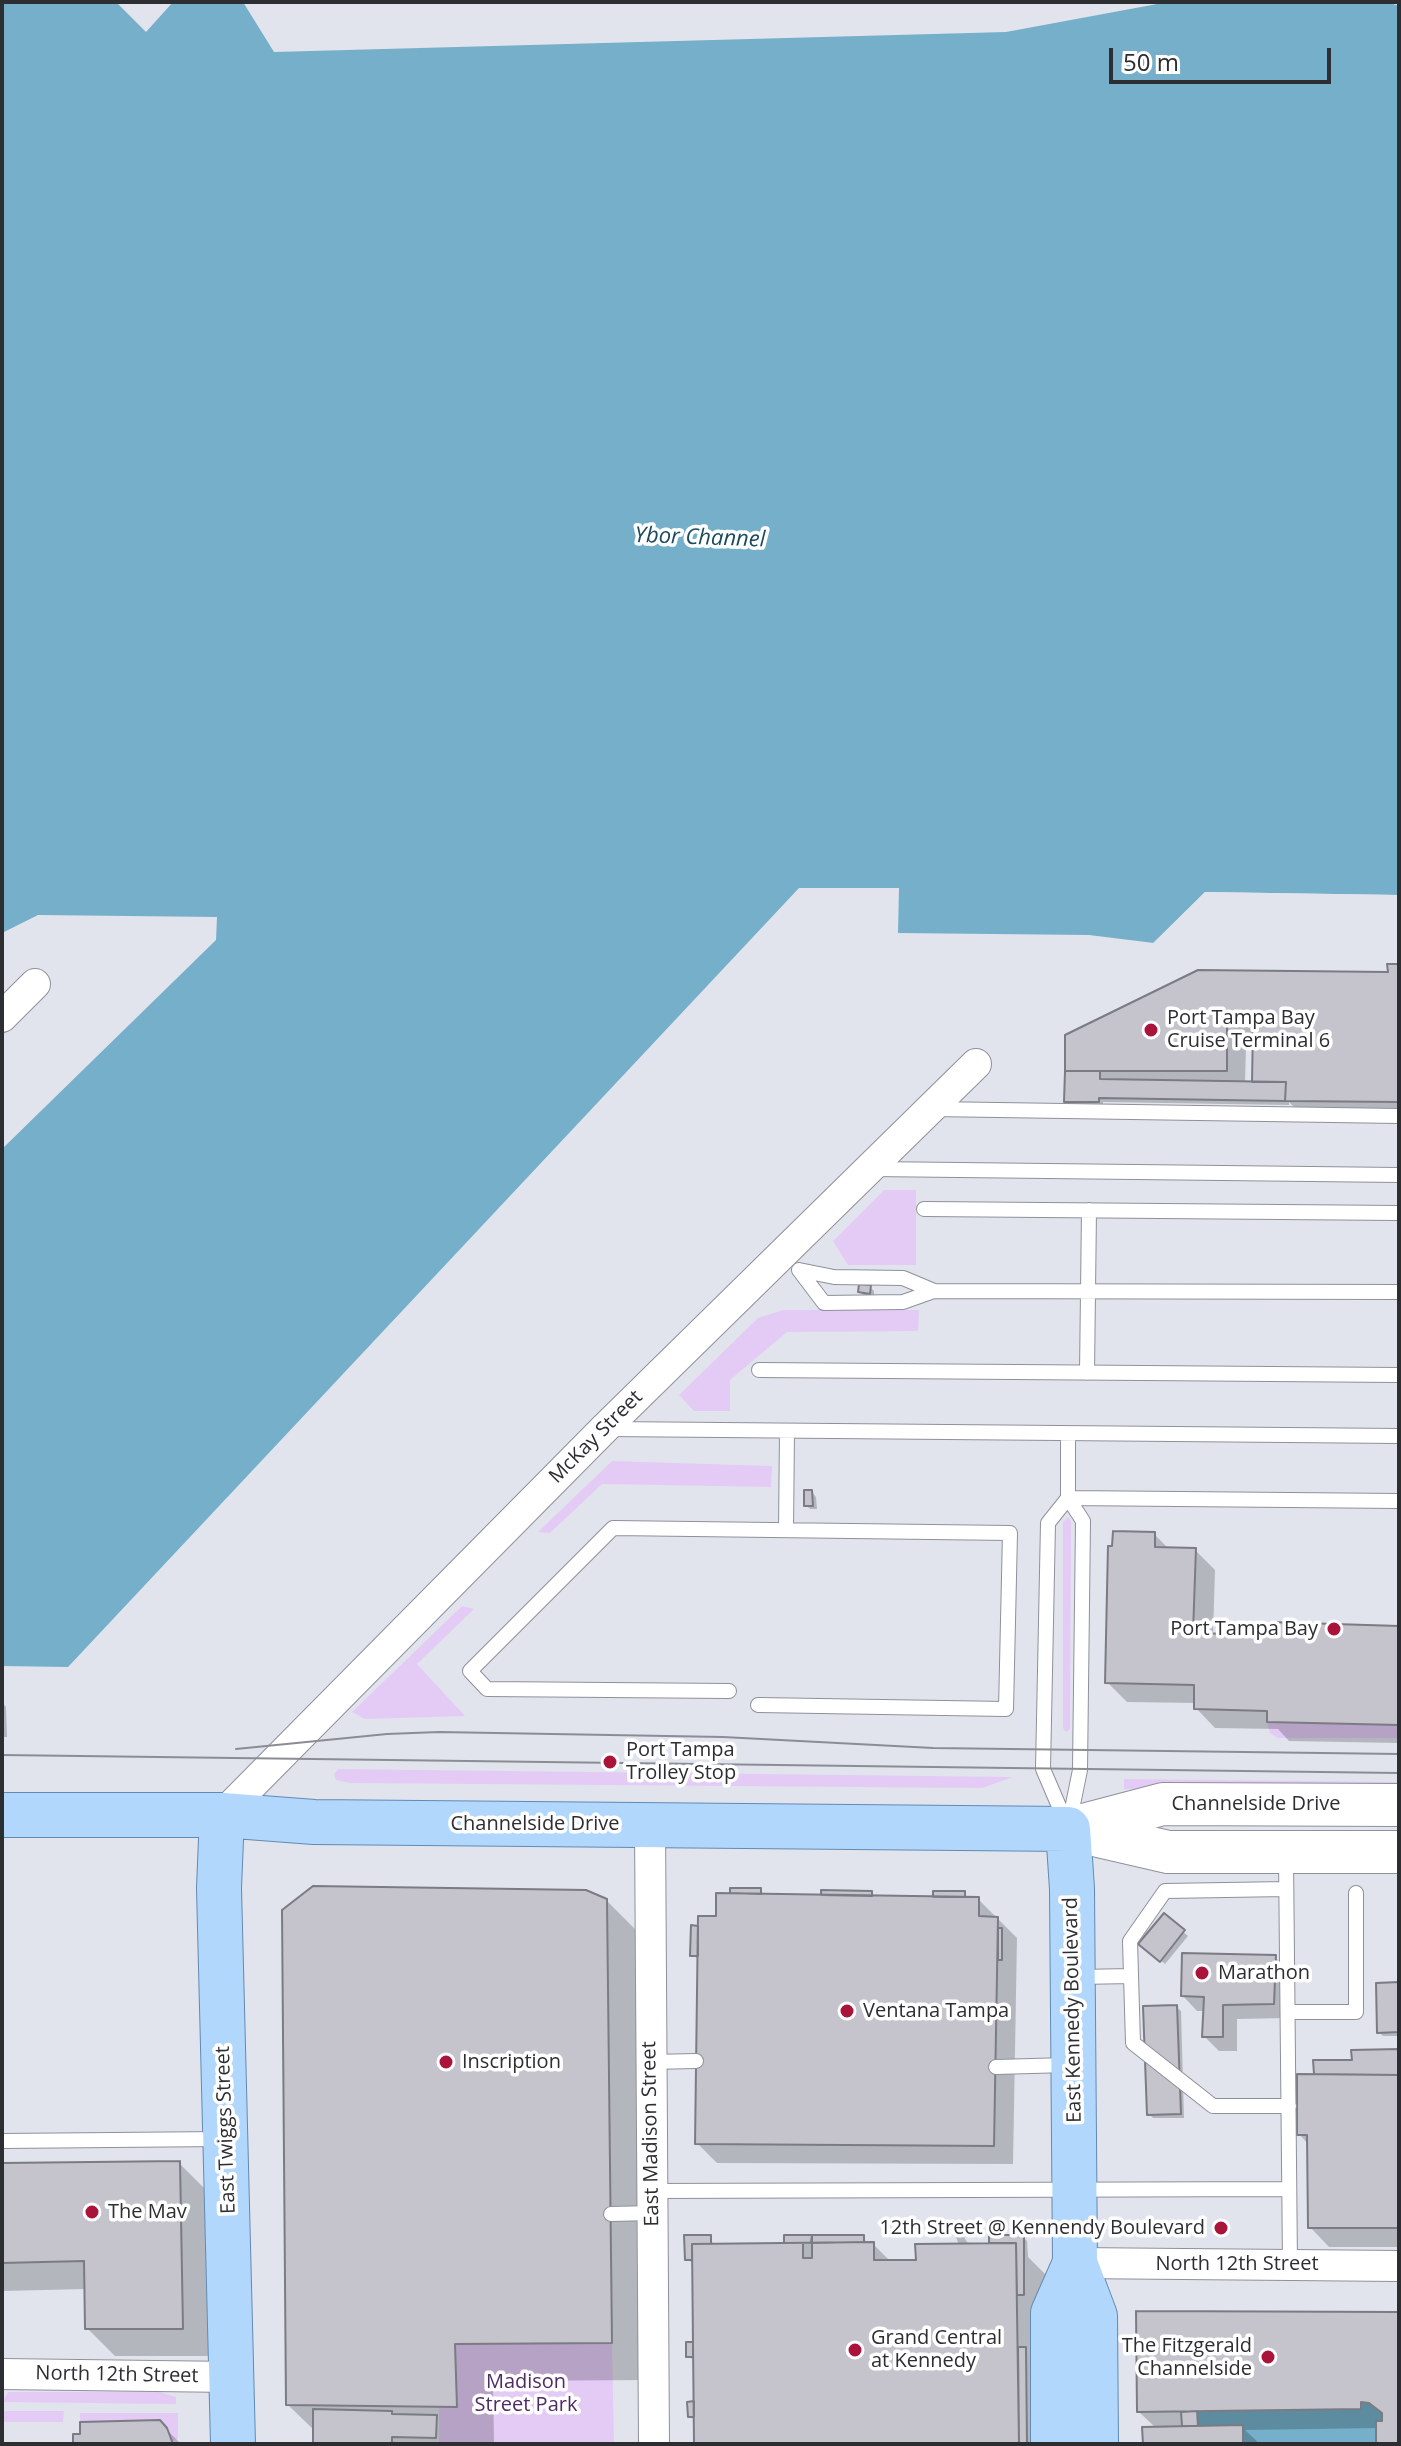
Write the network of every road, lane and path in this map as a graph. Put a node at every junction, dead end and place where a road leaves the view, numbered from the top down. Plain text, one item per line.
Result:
1 (35, 984) dead end
2 (2, 1017) edge
3 (976, 1064) dead end
4 (930, 1109) junction
5 (1399, 1116) edge
6 (869, 1169) junction
7 (1399, 1175) edge
8 (924, 1209) dead end
9 (1089, 1210) junction
10 (1399, 1213) edge
11 (791, 1262) junction
12 (934, 1291) junction
13 (1088, 1291) junction
14 (1399, 1292) edge
15 (759, 1370) dead end
16 (1087, 1373) junction
17 (1399, 1375) edge
18 (604, 1429) junction
19 (787, 1431) junction
20 (1068, 1434) junction
21 (1399, 1436) edge
22 (1068, 1498) junction
23 (1399, 1501) edge
24 (786, 1530) junction
25 (729, 1691) dead end
26 (758, 1705) dead end
27 (1399, 1805) edge
28 (2, 1815) edge
29 (222, 1815) junction
30 (650, 1824) junction
31 (1068, 1829) junction
32 (1399, 1852) edge
33 (1243, 1870) junction
34 (1286, 1870) junction
35 (1356, 1893) dead end
36 (1131, 1976) junction
37 (1073, 1977) junction
38 (1288, 2012) junction
39 (696, 2061) dead end
40 (650, 2062) junction
41 (1073, 2064) junction
42 (996, 2067) dead end
43 (1289, 2106) junction
44 (226, 2138) junction
45 (2, 2141) edge
46 (1289, 2189) junction
47 (1075, 2192) junction
48 (652, 2202) junction
49 (611, 2214) dead end
50 (1075, 2263) junction
51 (1290, 2264) junction
52 (1399, 2266) edge
53 (2, 2374) edge
54 (232, 2377) junction
55 (233, 2444) edge
56 (654, 2444) edge
57 (1053, 2444) edge
58 (1096, 2444) edge

1 - 2 street
3 - 4 street, McKay Street
4 - 5 lane
4 - 6 street, McKay Street
6 - 7 lane
6 - 11 street, McKay Street
8 - 9 lane
9 - 10 lane
9 - 13 lane
11 - 12 lane
11 - 12 lane
11 - 18 street, McKay Street
12 - 13 lane
13 - 14 lane
13 - 16 lane
15 - 16 lane
16 - 17 lane
18 - 19 lane
18 - 29 street, McKay Street
19 - 20 lane
19 - 24 lane
20 - 21 lane
20 - 22 lane
22 - 23 lane
22 - 31 lane
22 - 31 lane
24 - 25 lane
24 - 26 lane
27 - 31 main road, Channelside Drive
28 - 29 main road, Channelside Drive
29 - 30 main road, Channelside Drive
29 - 44 main road, East Twiggs Street
30 - 31 main road, Channelside Drive
30 - 40 street, East Madison Street
31 - 33 main road, Channelside Drive
31 - 37 main road, East Kennedy Boulevard
32 - 34 main road, Channelside Drive
33 - 34 main road, Channelside Drive
33 - 36 lane
34 - 38 lane
35 - 38 lane
36 - 37 lane
36 - 43 lane
37 - 41 main road, East Kennedy Boulevard
38 - 43 lane
39 - 40 lane
40 - 48 street, East Madison Street
41 - 42 lane
41 - 47 main road, East Kennedy Boulevard
43 - 46 lane
44 - 45 lane
44 - 54 main road, East Twiggs Street
46 - 47 lane
46 - 51 lane
47 - 48 lane
47 - 50 main road, East Kennedy Boulevard
48 - 49 lane
48 - 56 street, East Madison Street
50 - 51 street, North 12th Street
50 - 57 main road
50 - 58 main road
51 - 52 street, North 12th Street
53 - 54 street, North 12th Street
54 - 55 main road, East Twiggs Street

